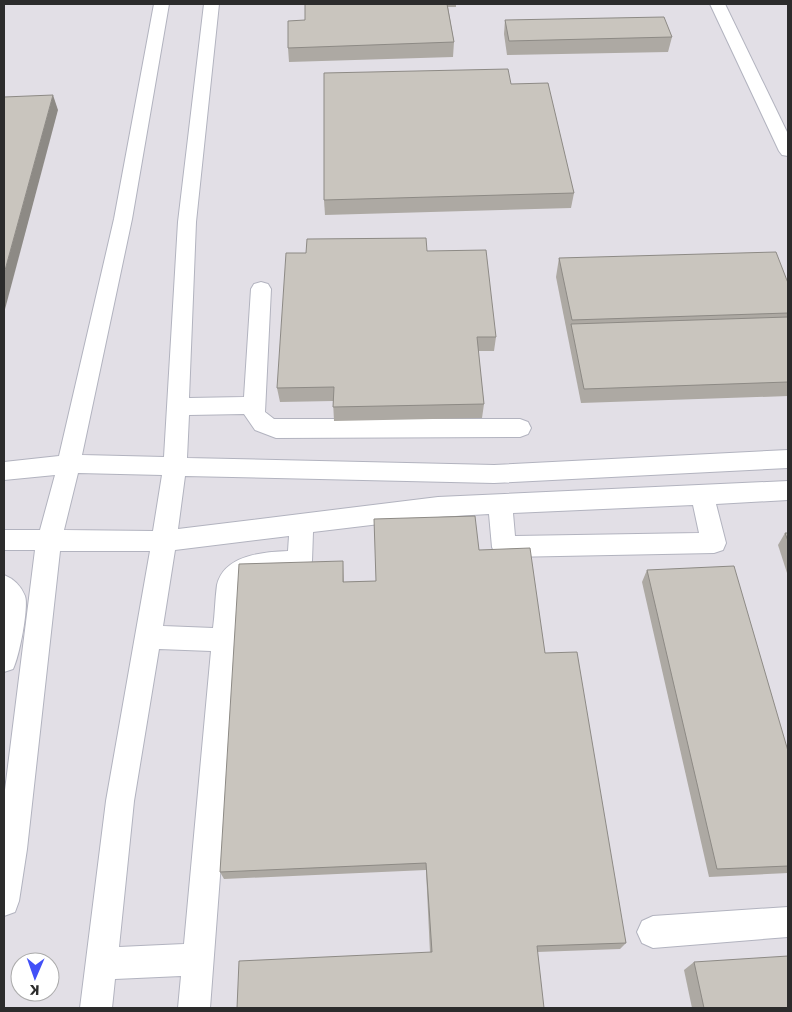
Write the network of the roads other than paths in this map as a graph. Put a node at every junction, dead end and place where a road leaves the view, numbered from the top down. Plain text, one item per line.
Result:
1 (162, 4) edge
2 (212, 4) edge
3 (716, 4) edge
4 (788, 152) edge
5 (261, 289) dead end
6 (254, 404) junction
7 (178, 407) junction
8 (520, 428) dead end
9 (788, 458) edge
10 (69, 464) junction
11 (175, 465) junction
12 (4, 471) edge
13 (788, 491) edge
14 (702, 495) junction
15 (500, 505) junction
16 (301, 524) junction
17 (4, 540) edge
18 (49, 540) junction
19 (164, 541) junction
20 (4, 586) edge
21 (148, 637) junction
22 (226, 640) junction
23 (4, 660) edge
24 (4, 900) edge
25 (788, 922) edge
26 (653, 932) dead end
27 (198, 959) junction
28 (101, 964) junction
29 (96, 1008) edge
30 (194, 1008) edge

1 - 10 street
2 - 7 street
3 - 4 street
5 - 6 street
6 - 7 street
6 - 8 street
7 - 11 street
9 - 11 street
10 - 11 street
10 - 12 street
10 - 18 street
11 - 19 street
13 - 14 street
14 - 15 street
14 - 15 street
15 - 16 street
16 - 19 street
16 - 22 street
17 - 18 street
18 - 19 street
18 - 24 street
19 - 21 street
20 - 23 street
21 - 22 street
21 - 28 street
22 - 27 street
25 - 26 street
27 - 28 street
27 - 30 street
28 - 29 street

